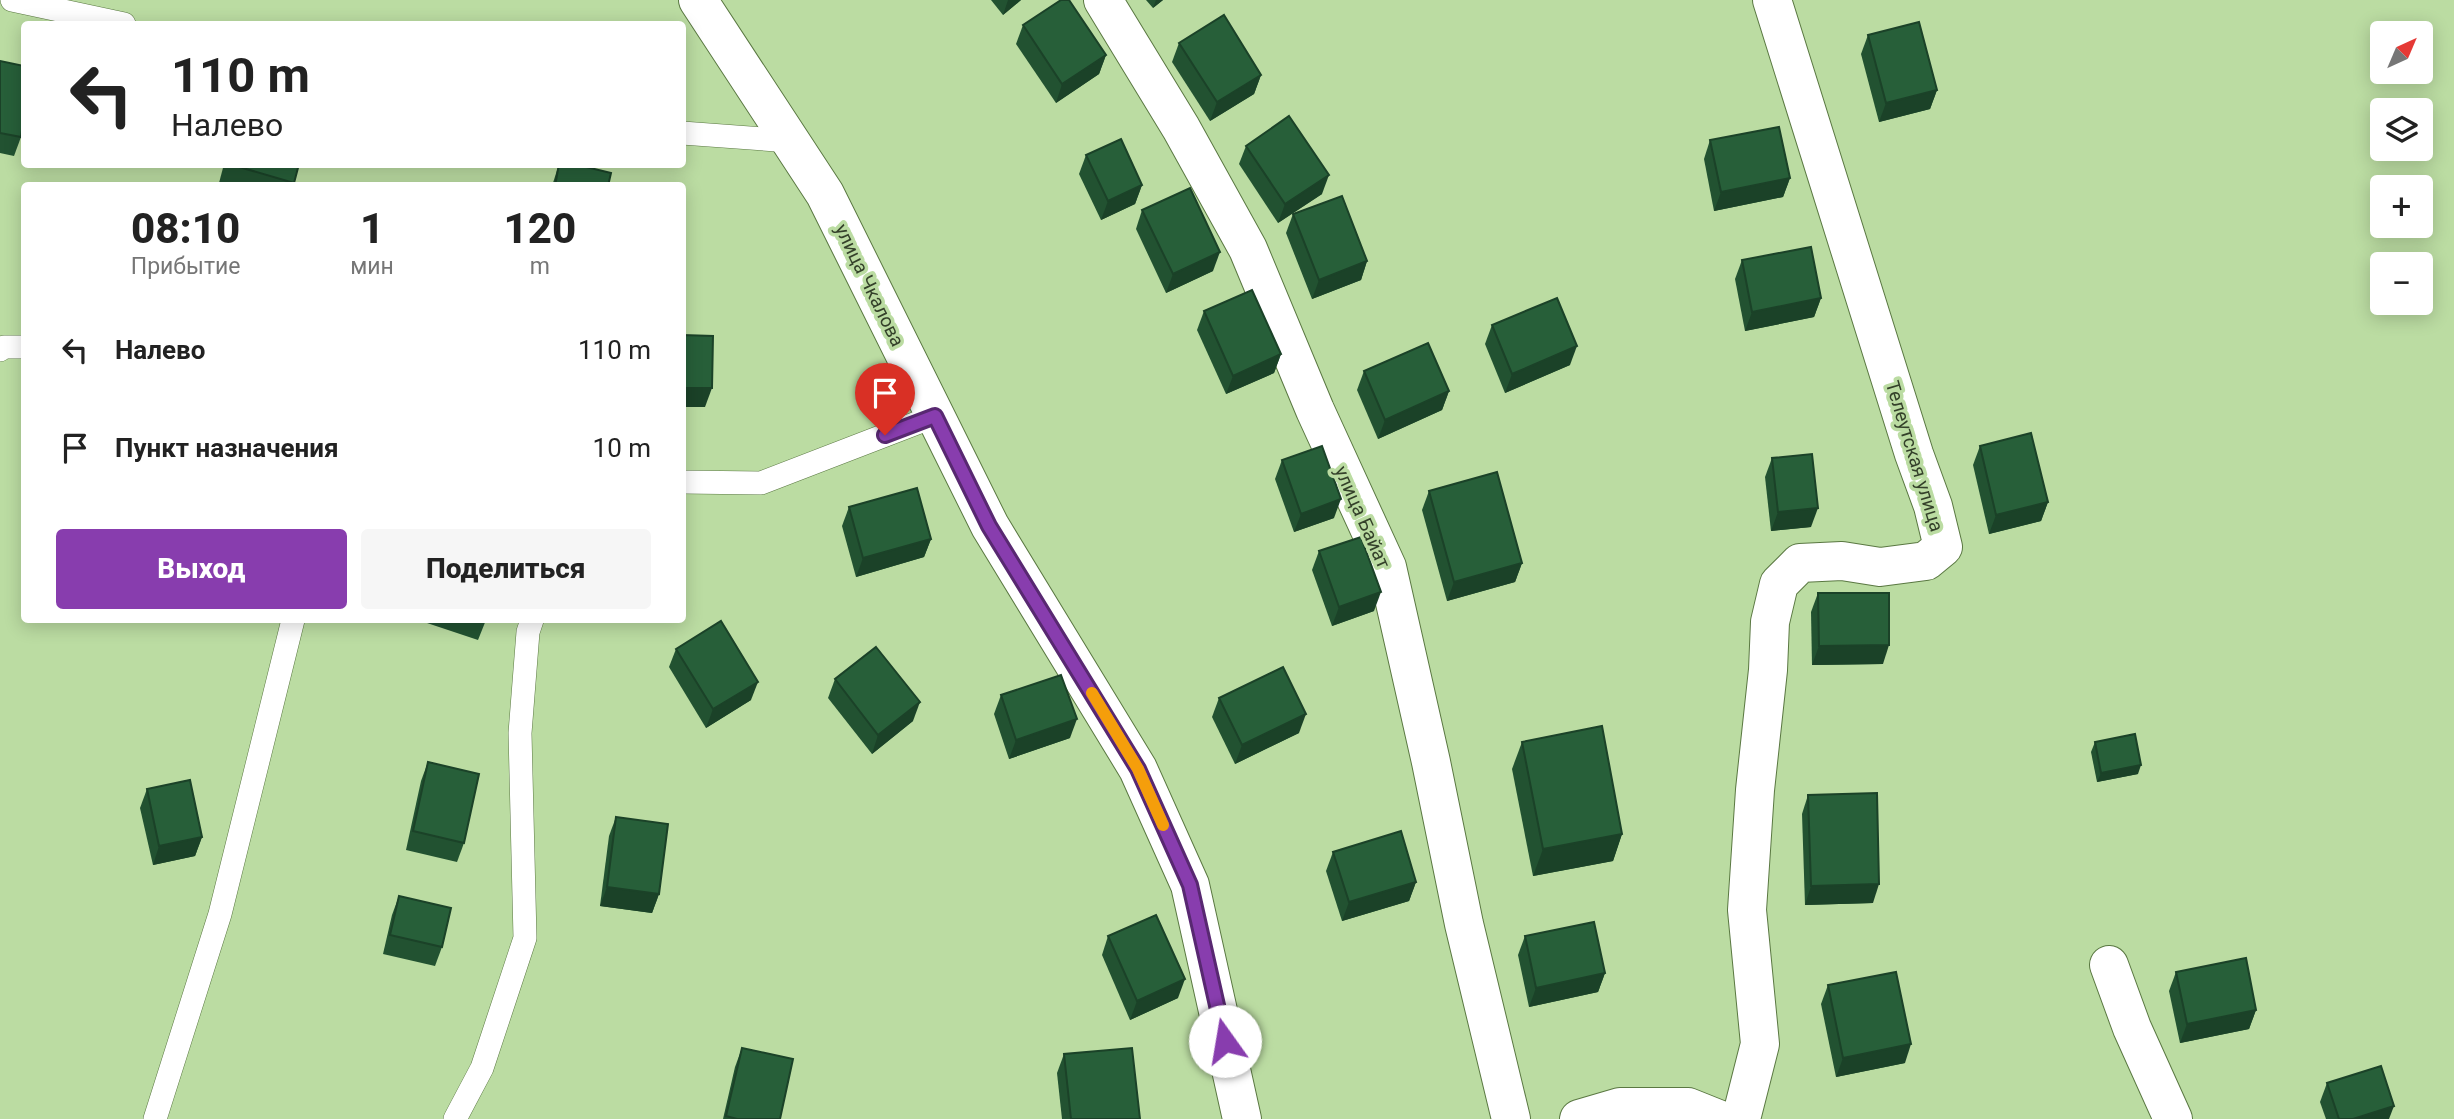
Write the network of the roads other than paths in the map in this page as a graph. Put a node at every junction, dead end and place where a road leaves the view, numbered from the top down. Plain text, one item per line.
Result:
1 (12, 0) edge
2 (698, 0) edge
3 (1103, 0) edge
4 (1772, 0) edge
5 (110, 21) edge
6 (686, 133) edge
7 (791, 141) junction
8 (21, 346) edge
9 (0, 350) edge
10 (935, 416) junction
11 (686, 482) edge
12 (292, 623) edge
13 (531, 623) edge
14 (2109, 965) dead end
15 (155, 1119) edge
16 (455, 1119) edge
17 (1242, 1119) edge
18 (1511, 1119) edge
19 (1579, 1119) edge
20 (1718, 1119) edge
21 (1741, 1119) edge
22 (2173, 1119) edge

1 - 5 lane
2 - 7 street, улица Чкалова
3 - 18 street, улица Байат
4 - 21 street, Телеутская улица
6 - 7 lane
7 - 10 street, улица Чкалова
8 - 9 lane
10 - 11 lane
10 - 17 street, улица Чкалова
12 - 15 lane
13 - 16 lane
14 - 22 street
19 - 20 street

